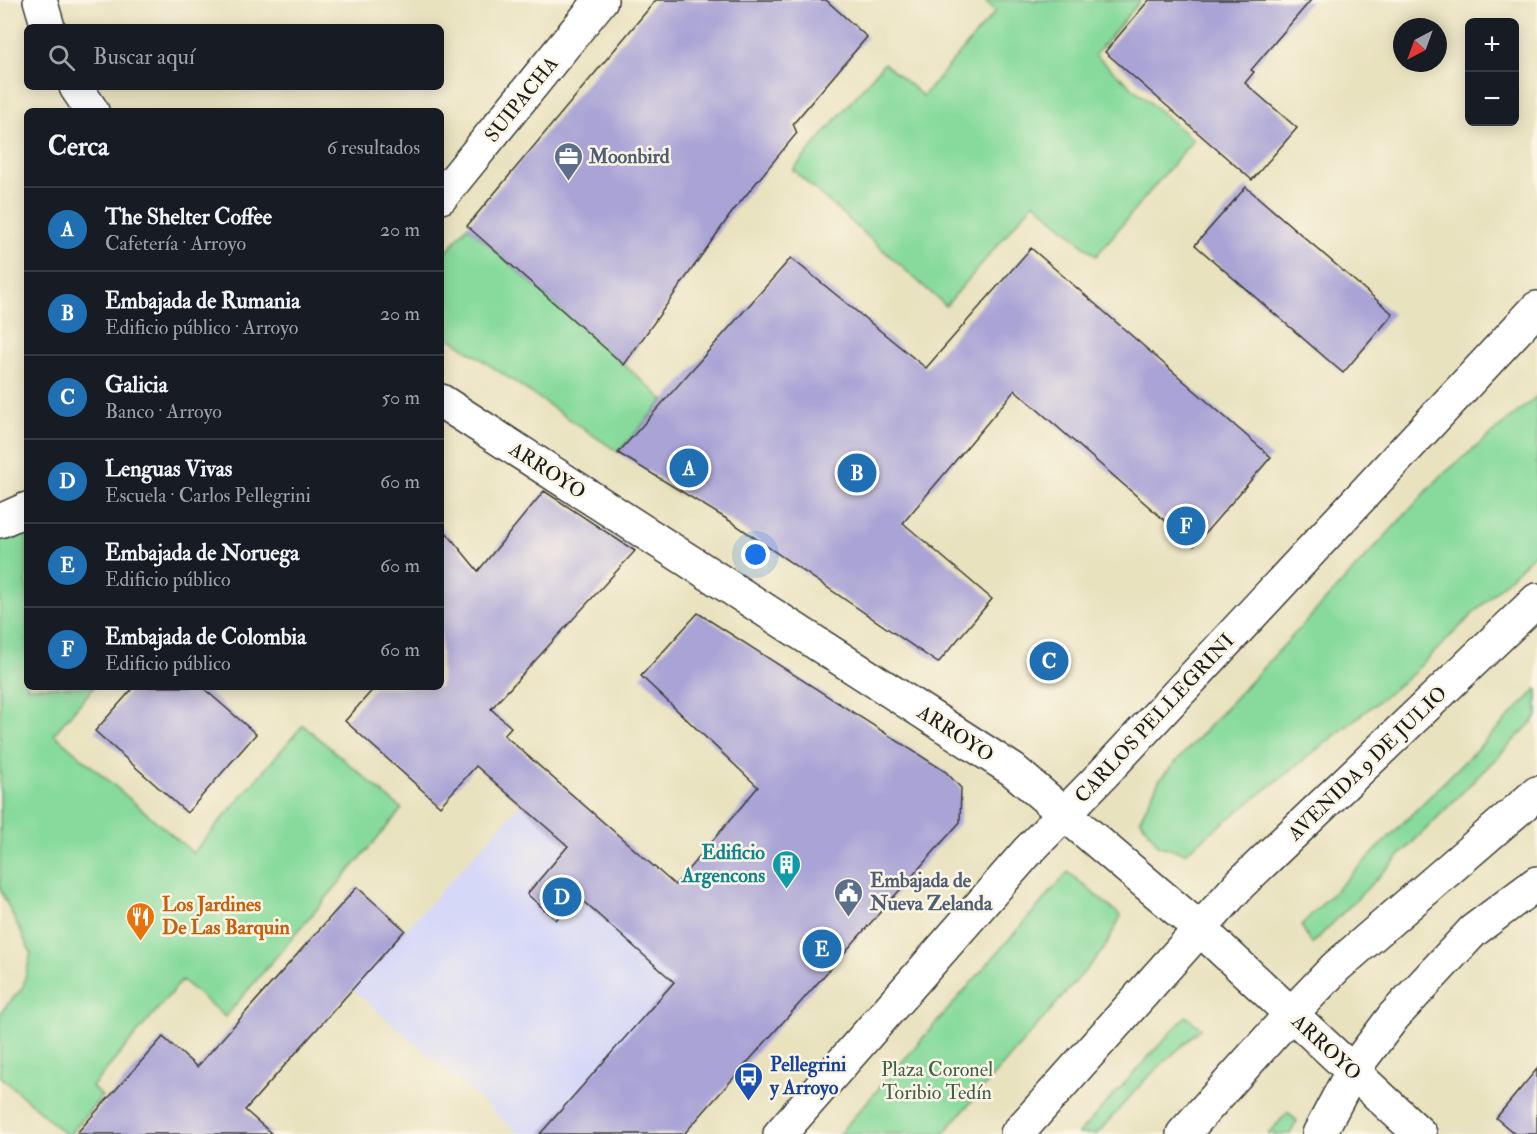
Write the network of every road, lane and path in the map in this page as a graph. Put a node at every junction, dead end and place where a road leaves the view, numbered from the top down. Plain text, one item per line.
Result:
1 (40, 0) edge
2 (601, 0) edge
3 (47, 24) edge
4 (78, 90) edge
5 (90, 108) edge
6 (444, 193) edge
7 (1537, 308) edge
8 (444, 403) edge
9 (24, 510) edge
10 (0, 521) edge
11 (1537, 600) edge
12 (1537, 793) edge
13 (1064, 813) junction
14 (1537, 816) edge
15 (1489, 837) junction
16 (1537, 883) edge
17 (1200, 929) junction
18 (1292, 1013) junction
19 (1353, 1070) junction
20 (780, 1134) edge
21 (1017, 1134) edge
22 (1183, 1134) edge
23 (1320, 1134) edge
24 (1420, 1134) edge

1 - 3 main road
2 - 6 main road, SUIPACHA
4 - 5 main road
7 - 13 main road, CARLOS PELLEGRINI
8 - 13 main road, ARROYO
9 - 10 main road
11 - 17 main road, AVENIDA 9 DE JULIO
12 - 15 main road
13 - 17 main road, ARROYO
13 - 20 main road, CARLOS PELLEGRINI
14 - 15 main road
15 - 18 main road
16 - 19 main road
17 - 18 main road, ARROYO
17 - 21 main road, AVENIDA 9 DE JULIO
18 - 19 main road, ARROYO
18 - 22 main road
19 - 23 main road
19 - 24 main road, ARROYO

